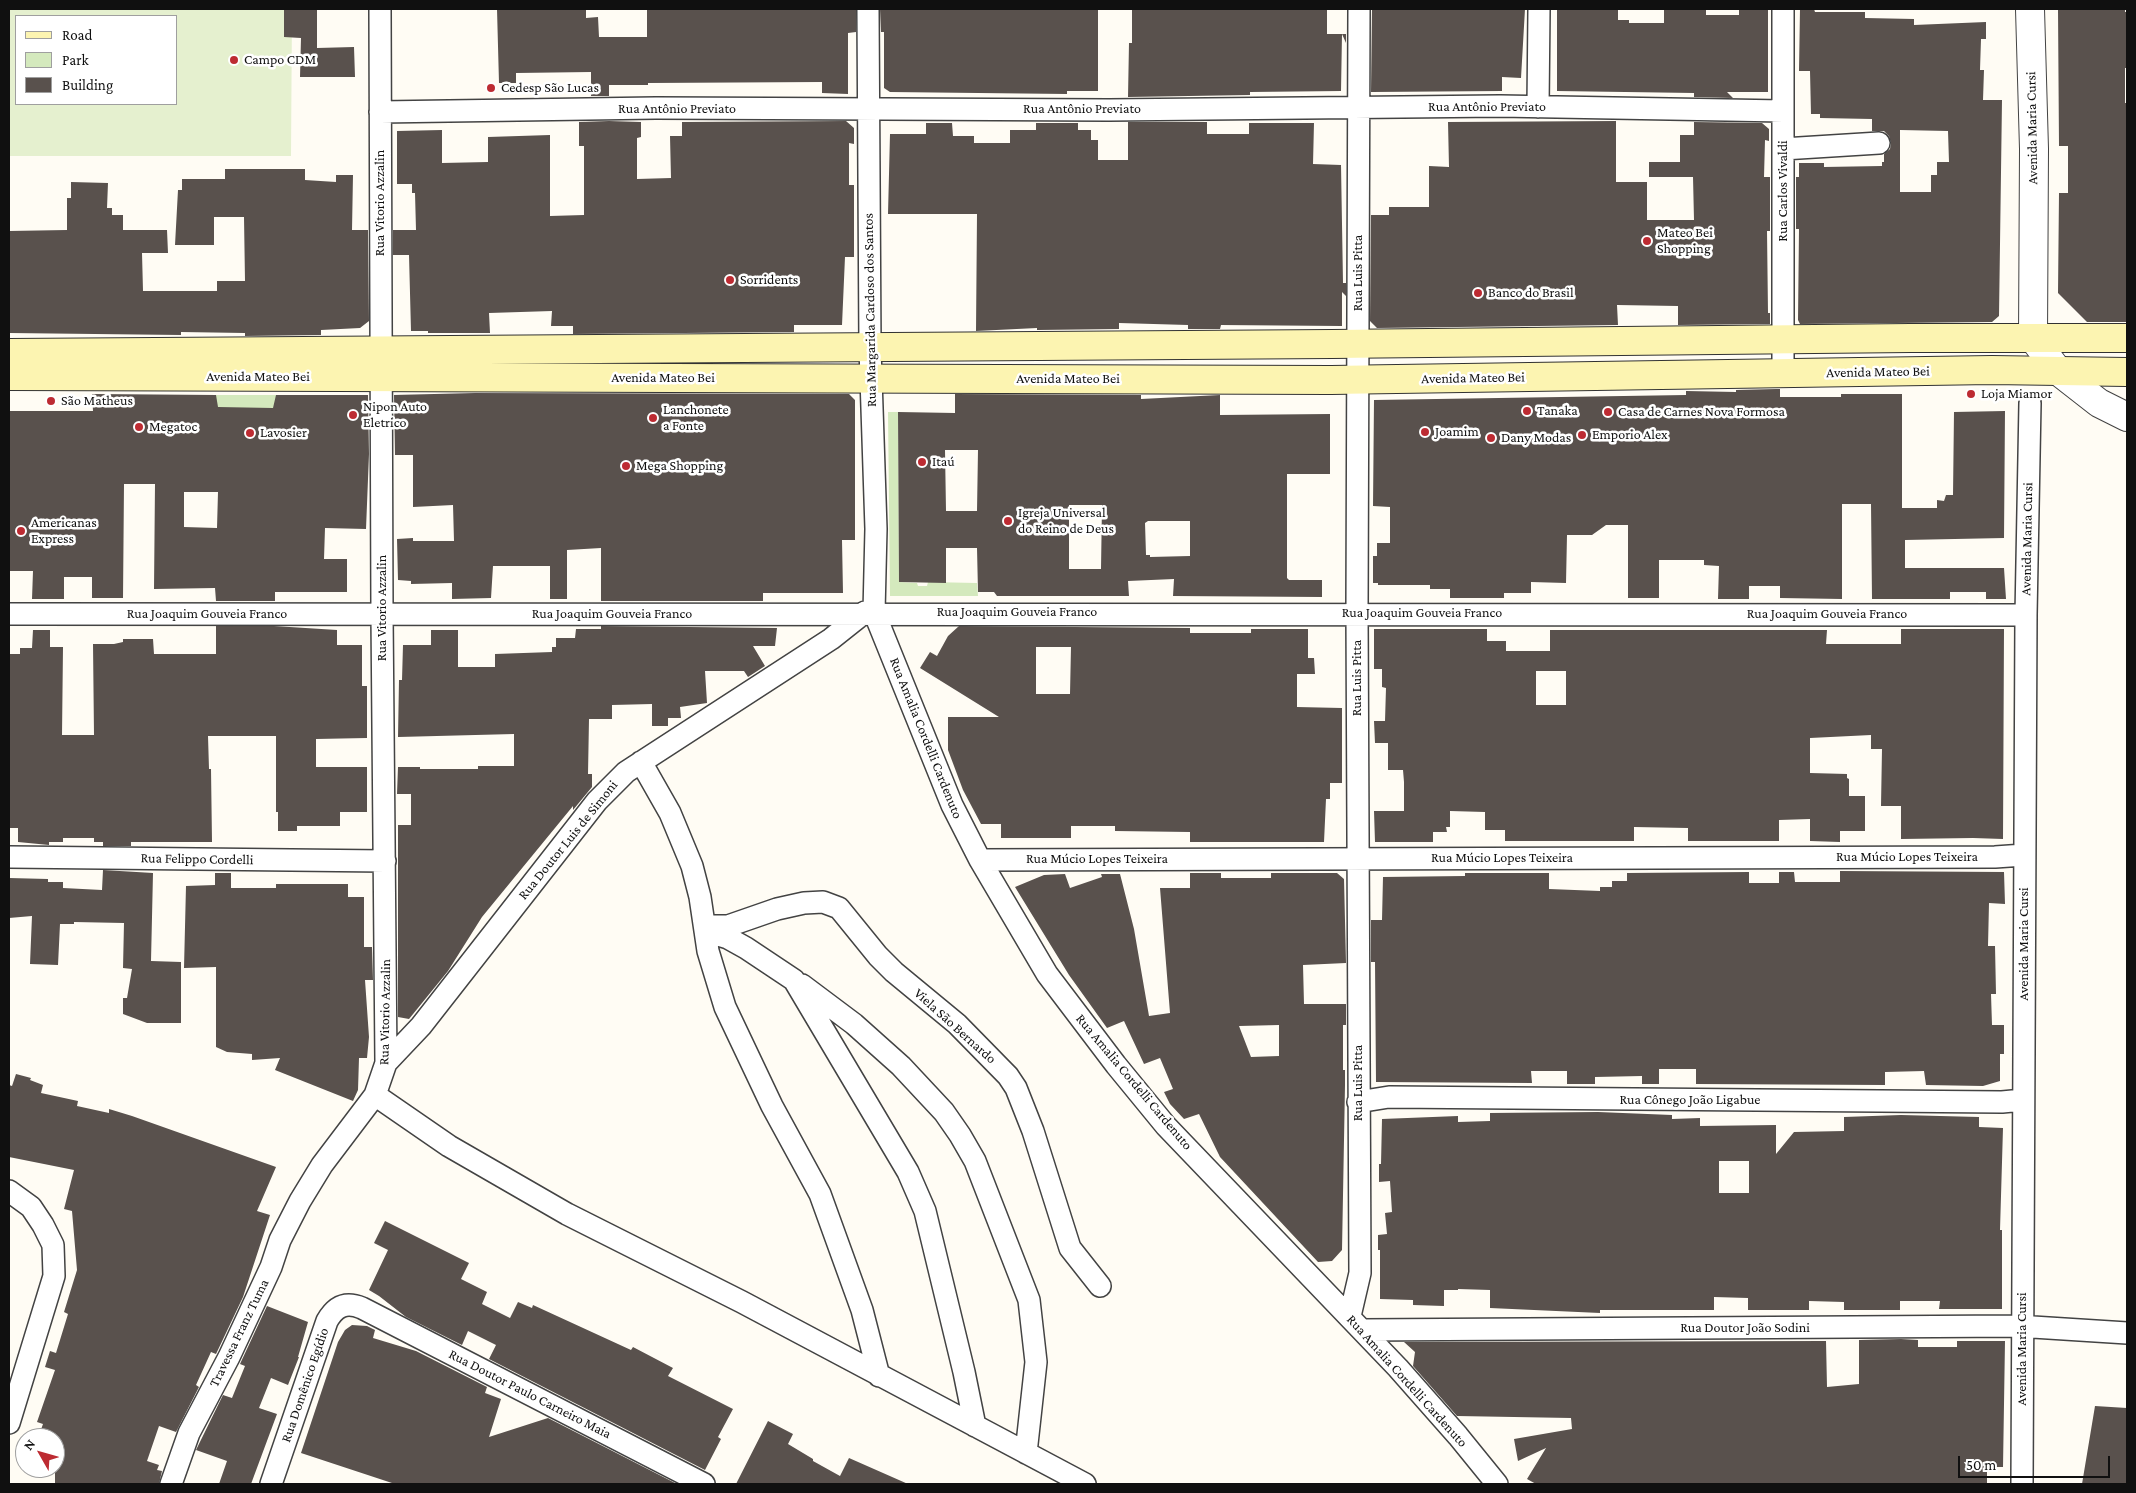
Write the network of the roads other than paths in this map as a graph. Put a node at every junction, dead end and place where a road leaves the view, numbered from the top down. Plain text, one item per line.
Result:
1 (380, 9) edge
2 (868, 9) edge
3 (1359, 9) edge
4 (1539, 9) edge
5 (1783, 9) edge
6 (2030, 9) edge
7 (1538, 107) junction
8 (1358, 108) junction
9 (868, 109) junction
10 (1783, 111) junction
11 (380, 112) junction
12 (1879, 143) dead end
13 (1783, 149) junction
14 (2033, 338) junction
15 (2127, 338) edge
16 (1783, 341) junction
17 (1357, 344) junction
18 (870, 348) junction
19 (9, 353) edge
20 (381, 365) junction
21 (2070, 371) junction
22 (2127, 372) edge
23 (1783, 374) junction
24 (9, 376) edge
25 (871, 378) junction
26 (1357, 380) junction
27 (2030, 403) dead end
28 (2124, 414) edge
29 (869, 612) junction
30 (1356, 613) junction
31 (9, 614) edge
32 (2026, 614) junction
33 (382, 615) junction
34 (641, 762) junction
35 (2024, 855) junction
36 (9, 857) edge
37 (1359, 858) junction
38 (385, 860) junction
39 (980, 860) junction
40 (705, 929) junction
41 (794, 980) junction
42 (386, 1062) junction
43 (376, 1095) junction
44 (2023, 1100) junction
45 (1358, 1102) junction
46 (310, 1183) joint
47 (9, 1191) edge
48 (1100, 1286) dead end
49 (356, 1305) joint
50 (1356, 1323) junction
51 (2022, 1326) junction
52 (2127, 1332) edge
53 (878, 1376) junction
54 (9, 1423) edge
55 (974, 1426) junction
56 (1026, 1453) junction
57 (171, 1484) edge
58 (271, 1484) edge
59 (704, 1484) edge
60 (1084, 1484) edge
61 (1497, 1484) edge
62 (2022, 1484) edge

1 - 11 street, Rua Vitorio Azzalin
2 - 9 street, Rua Margarida Cardoso dos Santos
3 - 8 street, Rua Luis Pitta
4 - 7 street
5 - 10 street, Rua Carlos Vivaldi
6 - 14 street, Avenida Maria Cursi
7 - 8 street, Rua Antônio Previato
7 - 10 street, Rua Antônio Previato
8 - 9 street, Rua Antônio Previato
8 - 17 street, Rua Luis Pitta
9 - 11 street, Rua Antônio Previato
9 - 18 street, Rua Margarida Cardoso dos Santos
10 - 13 street, Rua Carlos Vivaldi
11 - 20 street, Rua Vitorio Azzalin
12 - 13 street
13 - 16 street, Rua Carlos Vivaldi
14 - 15 main road, Avenida Mateo Bei
14 - 16 main road, Avenida Mateo Bei
14 - 21 street
16 - 17 main road, Avenida Mateo Bei
16 - 23 street, Rua Carlos Vivaldi
17 - 18 main road, Avenida Mateo Bei
17 - 26 street, Rua Luis Pitta
18 - 20 main road, Avenida Mateo Bei
18 - 25 street, Rua Margarida Cardoso dos Santos
19 - 20 main road, Avenida Mateo Bei
20 - 24 main road, Avenida Mateo Bei
20 - 25 main road, Avenida Mateo Bei
20 - 33 street, Rua Vitorio Azzalin
21 - 22 main road, Avenida Mateo Bei
21 - 23 main road, Avenida Mateo Bei
21 - 28 street
23 - 26 main road, Avenida Mateo Bei
25 - 26 main road, Avenida Mateo Bei
25 - 29 street, Rua Margarida Cardoso dos Santos
26 - 30 street, Rua Luis Pitta
27 - 32 street, Avenida Maria Cursi
29 - 30 street, Rua Joaquim Gouveia Franco
29 - 33 street, Rua Joaquim Gouveia Franco
29 - 34 street, Rua Doutor Luis de Simoni
29 - 39 street, Rua Amalia Cordelli Cardenuto
30 - 32 street, Rua Joaquim Gouveia Franco
30 - 37 street, Rua Luis Pitta
31 - 33 street, Rua Joaquim Gouveia Franco
32 - 35 street, Avenida Maria Cursi
33 - 38 street, Rua Vitorio Azzalin
34 - 40 street
34 - 42 street, Rua Doutor Luis de Simoni
35 - 37 street, Rua Múcio Lopes Teixeira
35 - 44 street, Avenida Maria Cursi
36 - 38 street, Rua Felippo Cordelli
37 - 39 street, Rua Múcio Lopes Teixeira
37 - 45 street, Rua Luis Pitta
38 - 42 street, Rua Vitorio Azzalin
39 - 50 street, Rua Amalia Cordelli Cardenuto
40 - 41 street
40 - 48 street, Viela São Bernardo
40 - 53 street
41 - 55 street
41 - 56 street
42 - 43 street, Rua Vitorio Azzalin
43 - 46 street, Rua Vitorio Azzalin
43 - 53 street
44 - 45 street, Rua Cônego João Ligabue
44 - 51 street, Avenida Maria Cursi
45 - 50 street, Rua Luis Pitta
46 - 57 street, Travessa Franz Tuma
47 - 54 street
49 - 58 street, Rua Domênico Egídio
49 - 59 street, Rua Doutor Paulo Carneiro Maia
50 - 51 street, Rua Doutor João Sodini
50 - 61 street, Rua Amalia Cordelli Cardenuto
51 - 52 street, Rua Doutor João Sodini
51 - 62 street, Avenida Maria Cursi
53 - 55 street
55 - 56 street
56 - 60 street

